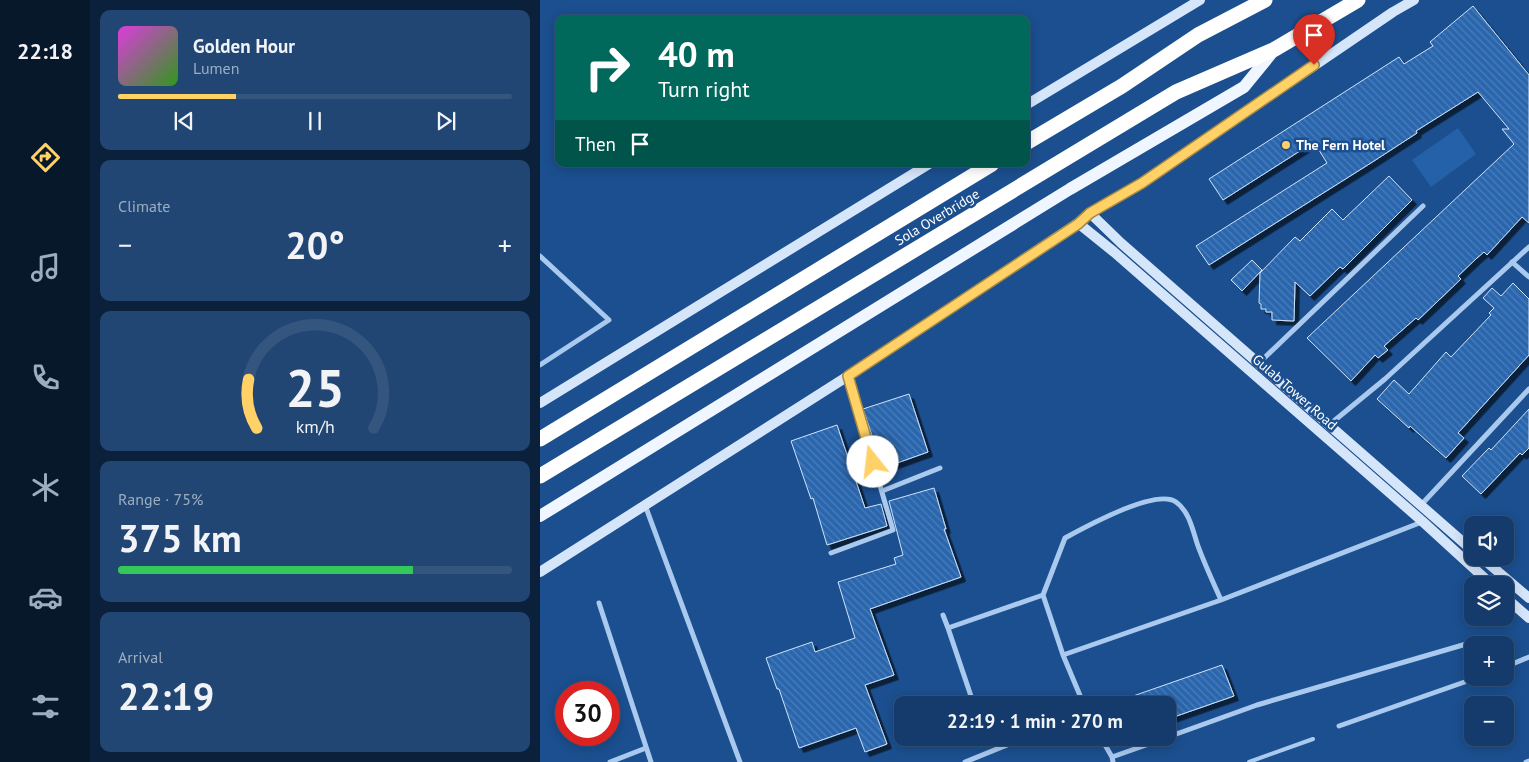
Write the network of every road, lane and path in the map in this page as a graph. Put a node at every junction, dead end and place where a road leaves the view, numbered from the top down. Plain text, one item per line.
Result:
1 (1200, 0) edge
2 (1244, 0) edge
3 (1265, 0) edge
4 (1358, 0) edge
5 (1414, 0) edge
6 (1198, 34) junction
7 (1275, 49) junction
8 (1030, 102) edge
9 (1030, 141) edge
10 (925, 167) edge
11 (987, 167) edge
12 (1423, 206) dead end
13 (1090, 213) junction
14 (1078, 224) junction
15 (1529, 247) edge
16 (540, 256) edge
17 (1512, 262) junction
18 (1529, 278) edge
19 (1258, 363) junction
20 (540, 366) edge
21 (848, 376) junction
22 (1529, 389) edge
23 (540, 403) edge
24 (1329, 425) junction
25 (540, 439) edge
26 (940, 468) dead end
27 (540, 476) edge
28 (882, 491) junction
29 (645, 505) junction
30 (1421, 505) junction
31 (540, 516) edge
32 (1422, 522) junction
33 (1464, 543) edge
34 (831, 553) dead end
35 (1491, 566) edge
36 (540, 572) edge
37 (1482, 576) edge
38 (1043, 595) junction
39 (1529, 598) edge
40 (1221, 600) junction
41 (599, 603) dead end
42 (1514, 605) edge
43 (943, 615) dead end
44 (1529, 618) edge
45 (948, 628) junction
46 (1464, 645) edge
47 (1063, 655) junction
48 (1529, 657) edge
49 (1514, 663) edge
50 (1464, 682) edge
51 (971, 696) edge
52 (1080, 696) edge
53 (1339, 726) dead end
54 (1176, 734) edge
55 (1313, 739) dead end
56 (1004, 746) edge
57 (1105, 746) edge
58 (1145, 746) edge
59 (646, 748) junction
60 (1112, 760) edge
61 (610, 762) edge
62 (651, 762) edge
63 (740, 762) edge
64 (965, 762) edge
65 (1249, 762) edge

1 - 8 street
2 - 6 highway
3 - 6 highway
4 - 7 highway, Sola Overbridge
5 - 13 street
6 - 9 highway
7 - 27 highway, Sola Overbridge
7 - 31 main road
10 - 23 street
11 - 25 highway, Sola Overbridge
12 - 19 street
13 - 14 street
13 - 19 street
14 - 21 street
14 - 32 street, Gulab Tower Road
15 - 17 street
16 - 20 street
17 - 18 street
17 - 24 street
19 - 24 street
21 - 28 street
21 - 29 street
22 - 30 street
24 - 30 street
26 - 28 street
28 - 34 street
29 - 36 street
29 - 63 street
30 - 33 street
32 - 37 street, Gulab Tower Road
32 - 40 street
35 - 39 street
38 - 40 street
38 - 45 street
38 - 47 street
40 - 47 street
41 - 59 street
42 - 44 street
43 - 45 street
45 - 51 street
46 - 54 street
47 - 52 street
48 - 49 street
50 - 53 street
55 - 65 lane
56 - 64 street
57 - 60 street
58 - 60 street
59 - 61 street
59 - 62 street

